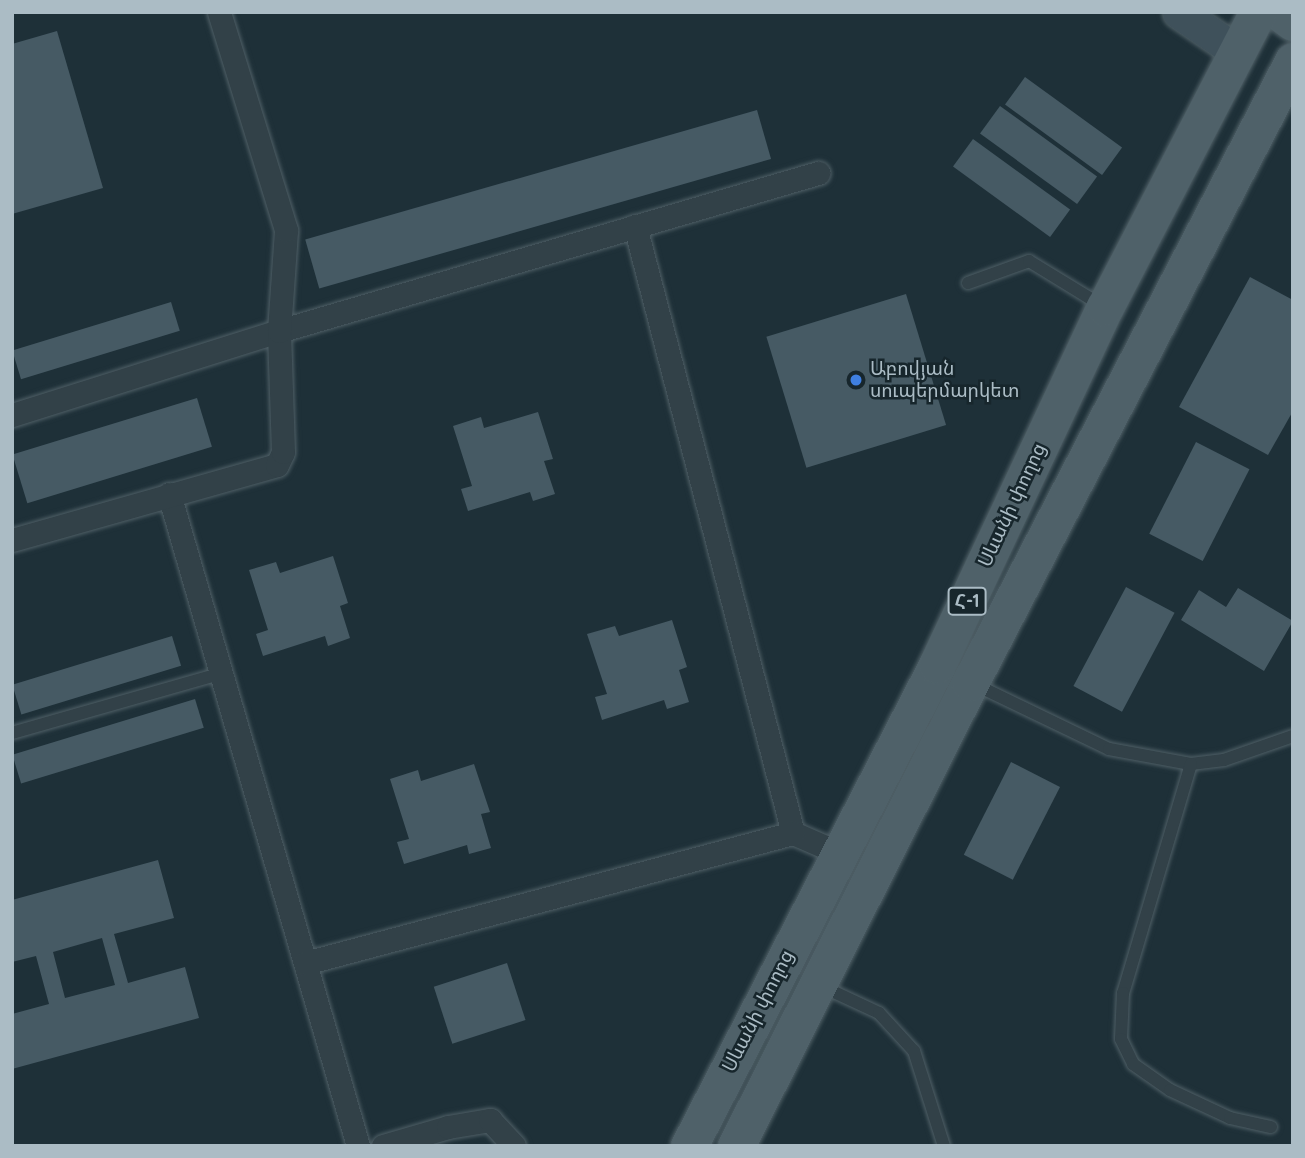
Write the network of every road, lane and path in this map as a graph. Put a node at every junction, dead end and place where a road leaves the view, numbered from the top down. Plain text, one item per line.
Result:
1 (219, 12) edge
2 (1179, 12) edge
3 (1258, 12) edge
4 (1279, 12) edge
5 (1293, 22) edge
6 (1236, 51) junction
7 (1288, 81) edge
8 (818, 173) dead end
9 (635, 226) junction
10 (968, 283) dead end
11 (1105, 307) junction
12 (279, 331) junction
13 (12, 415) edge
14 (169, 494) junction
15 (12, 540) edge
16 (222, 673) junction
17 (954, 674) junction
18 (12, 733) edge
19 (1293, 736) edge
20 (1191, 764) junction
21 (793, 833) junction
22 (839, 853) junction
23 (305, 963) junction
24 (819, 985) junction
25 (1271, 1127) dead end
26 (358, 1146) edge
27 (383, 1146) edge
28 (514, 1146) edge
29 (689, 1146) edge
30 (736, 1146) edge
31 (944, 1146) edge

1 - 12 street
2 - 6 main road
3 - 6 main road, Սևանի փողոց / Հ-1
4 - 5 main road
6 - 7 main road
6 - 11 main road, Սևանի փողոց / Հ-1
7 - 17 main road, Սևանի փողոց / Հ-1
8 - 9 street
9 - 12 street
9 - 21 street
10 - 11 lane
11 - 17 main road, Սևանի փողոց / Հ-1
12 - 13 street
12 - 14 street
14 - 15 street
14 - 16 street
16 - 18 lane
16 - 23 street
17 - 20 lane
17 - 22 main road, Սևանի փողոց / Հ-1
17 - 24 main road, Սևանի փողոց / Հ-1
19 - 20 lane
20 - 25 lane
21 - 22 street
21 - 23 street
22 - 29 main road, Սևանի փողոց / Հ-1
23 - 26 street
24 - 30 main road, Սևանի փողոց / Հ-1
24 - 31 lane
27 - 28 street

